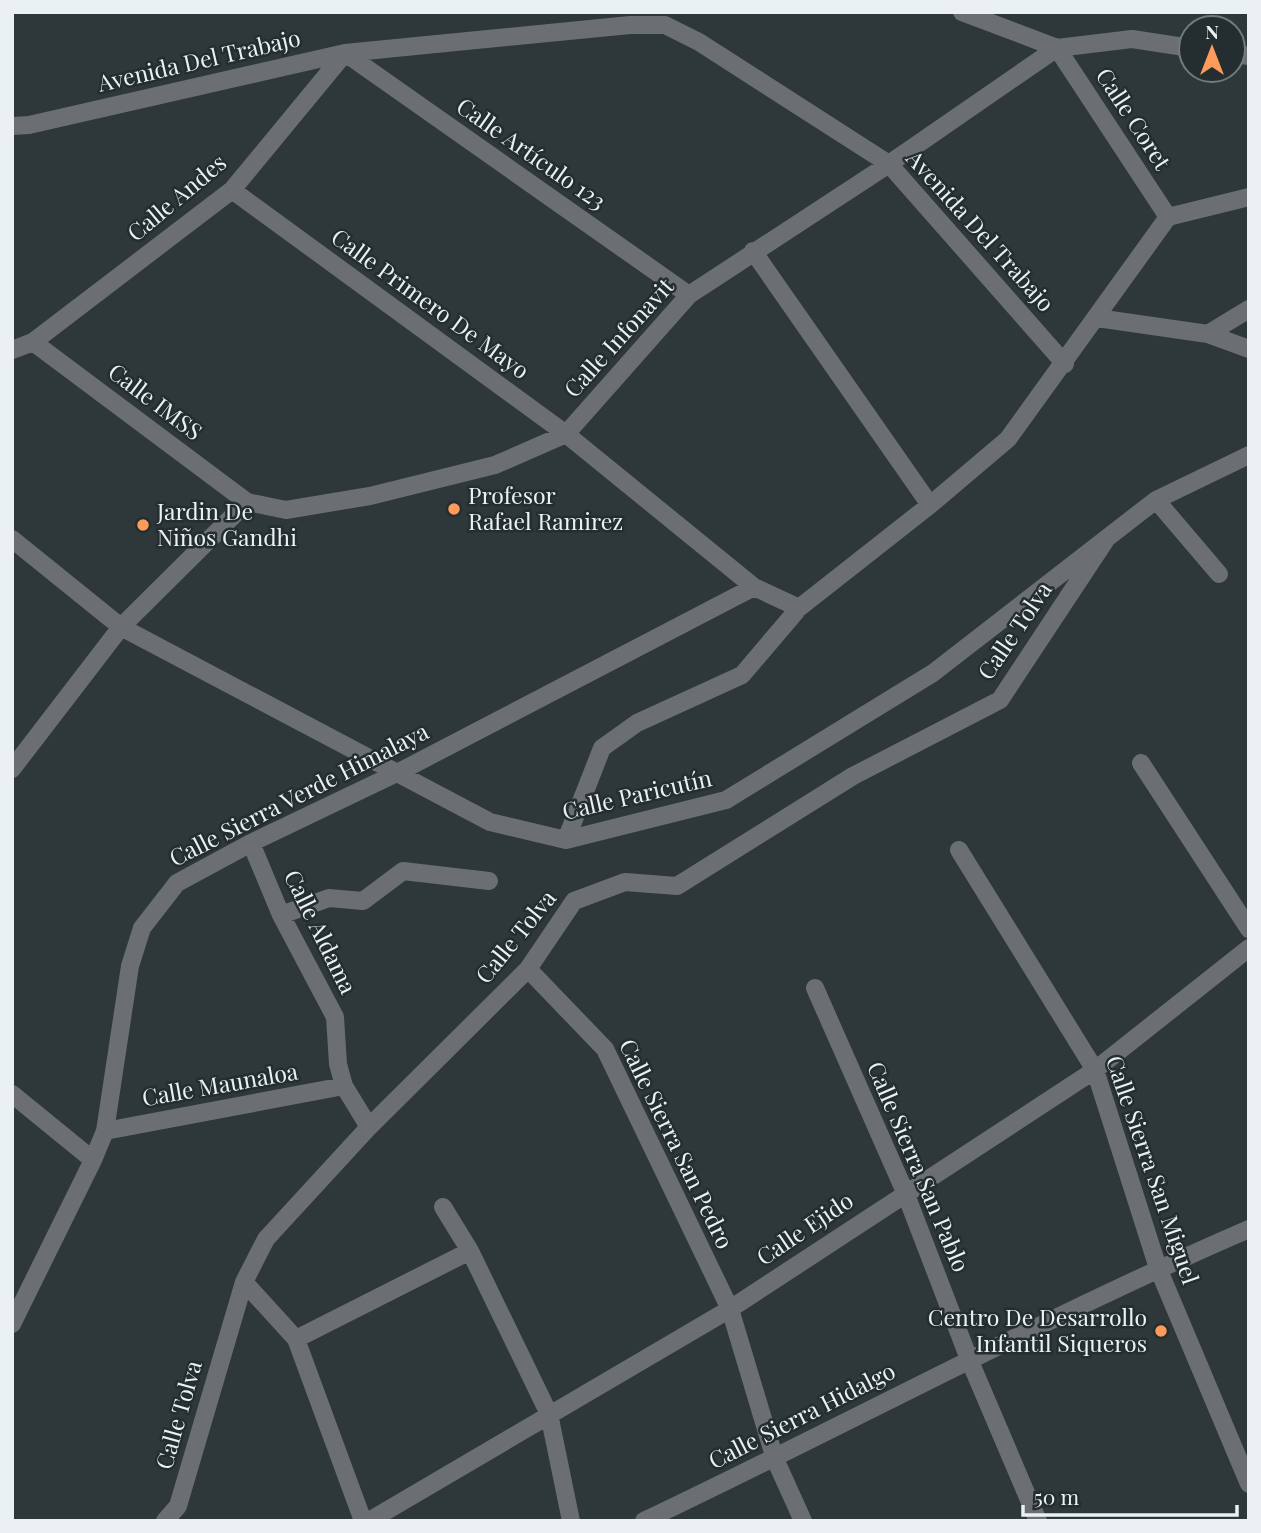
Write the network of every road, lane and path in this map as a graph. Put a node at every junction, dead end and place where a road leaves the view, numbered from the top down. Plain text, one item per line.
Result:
1 (962, 12) edge
2 (1177, 46) edge
3 (1057, 48) junction
4 (345, 53) junction
5 (12, 126) edge
6 (889, 164) junction
7 (232, 190) junction
8 (1249, 197) edge
9 (1168, 217) junction
10 (753, 251) junction
11 (689, 295) junction
12 (1249, 309) edge
13 (1097, 318) junction
14 (1208, 334) junction
15 (33, 342) junction
16 (1249, 349) edge
17 (12, 350) edge
18 (1065, 364) junction
19 (566, 433) junction
20 (1249, 455) edge
21 (1156, 500) junction
22 (247, 502) junction
23 (930, 505) junction
24 (1107, 538) junction
25 (12, 539) edge
26 (1219, 573) dead end
27 (754, 587) junction
28 (799, 608) junction
29 (121, 627) junction
30 (1141, 763) dead end
31 (12, 769) edge
32 (399, 772) junction
33 (566, 840) junction
34 (251, 843) junction
35 (959, 850) dead end
36 (489, 881) dead end
37 (281, 915) junction
38 (1249, 929) edge
39 (1249, 948) edge
40 (528, 969) junction
41 (815, 988) dead end
42 (1095, 1070) junction
43 (344, 1086) junction
44 (12, 1094) edge
45 (369, 1128) junction
46 (104, 1131) junction
47 (93, 1160) junction
48 (905, 1192) junction
49 (443, 1207) dead end
50 (1249, 1229) edge
51 (470, 1251) junction
52 (1158, 1268) junction
53 (244, 1282) junction
54 (730, 1309) junction
55 (12, 1324) edge
56 (296, 1339) junction
57 (969, 1359) junction
58 (550, 1414) junction
59 (775, 1459) junction
60 (1249, 1484) edge
61 (165, 1521) edge
62 (363, 1521) edge
63 (369, 1521) edge
64 (571, 1521) edge
65 (643, 1521) edge
66 (803, 1521) edge
67 (1038, 1521) edge

1 - 3 street
2 - 3 street
3 - 6 street, Calle Infonavit
3 - 9 street, Calle Coret
4 - 5 street, Avenida Del Trabajo
4 - 6 street, Avenida Del Trabajo
4 - 7 street, Calle Andes
4 - 11 street, Calle Artículo 123
6 - 10 street, Calle Infonavit
6 - 18 street, Avenida Del Trabajo
7 - 15 street, Calle Andes
7 - 19 street, Calle Primero De Mayo
8 - 9 street
9 - 13 street
10 - 11 street, Calle Infonavit
10 - 23 street
11 - 19 street, Calle Infonavit
12 - 14 street
13 - 14 street
13 - 18 street
14 - 16 street
15 - 17 street, Calle Andes
15 - 22 street, Calle IMSS
18 - 23 street
19 - 22 street, Calle Infonavit
19 - 27 street, Calle Primero De Mayo
20 - 21 street, Calle Paricutín
21 - 24 street, Calle Paricutín
21 - 26 street
22 - 29 street
23 - 28 street
24 - 33 street, Calle Paricutín
24 - 40 street, Calle Tolva
25 - 29 street, Calle Paricutín
27 - 28 street, Calle Primero De Mayo
27 - 32 street, Calle Sierra Verde Himalaya
28 - 33 street
29 - 31 street
29 - 32 street, Calle Paricutín
30 - 38 street
32 - 33 street, Calle Paricutín
32 - 34 street, Calle Sierra Verde Himalaya
34 - 37 street, Calle Aldama
34 - 46 street, Calle Sierra Verde Himalaya
35 - 42 street, Calle Sierra San Miguel
36 - 37 street
37 - 43 street, Calle Aldama
39 - 42 street, Calle Ejido
40 - 45 street, Calle Tolva
40 - 54 street, Calle Sierra San Pedro
41 - 48 street, Calle Sierra San Pablo
42 - 48 street, Calle Ejido
42 - 52 street, Calle Sierra San Miguel
43 - 45 street, Calle Aldama
43 - 46 street, Calle Maunaloa
44 - 47 street
45 - 53 street, Calle Tolva
46 - 47 street, Calle Sierra Verde Himalaya
47 - 55 street, Calle Sierra Verde Himalaya
48 - 54 street, Calle Ejido
48 - 57 street, Calle Sierra San Pablo
49 - 51 street
50 - 52 street, Calle Sierra Hidalgo
51 - 56 street
51 - 58 street
52 - 57 street, Calle Sierra Hidalgo
52 - 60 street, Calle Sierra San Miguel
53 - 56 street
53 - 61 street, Calle Tolva
54 - 58 street, Calle Ejido
54 - 59 street, Calle Sierra San Pedro
56 - 62 street
57 - 59 street, Calle Sierra Hidalgo
57 - 67 street, Calle Sierra San Pablo
58 - 63 street, Calle Ejido
58 - 64 street
59 - 65 street, Calle Sierra Hidalgo
59 - 66 street, Calle Sierra San Pedro

